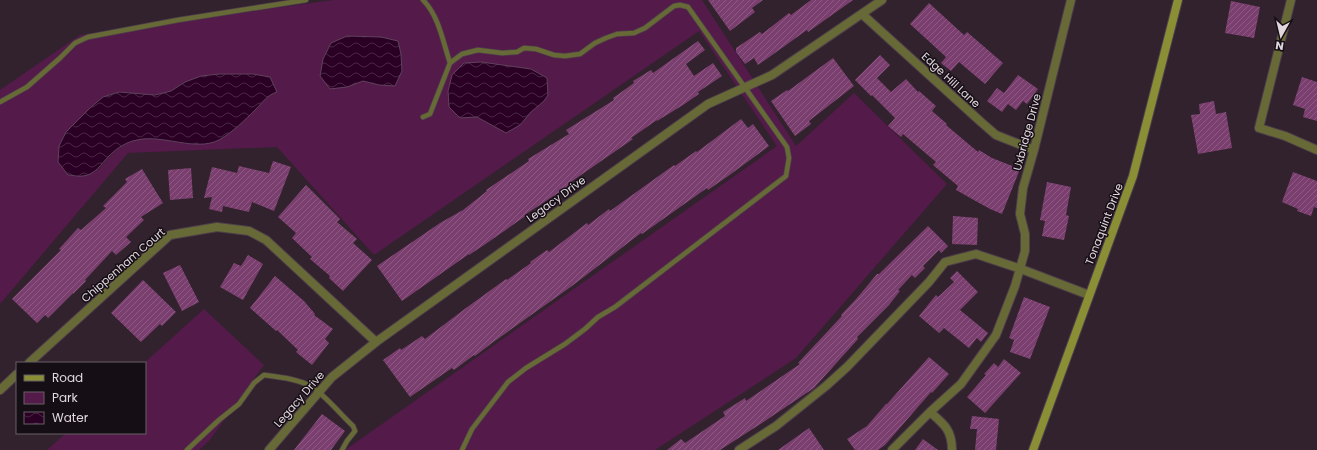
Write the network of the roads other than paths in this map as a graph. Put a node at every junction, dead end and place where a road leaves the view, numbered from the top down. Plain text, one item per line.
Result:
1 (306, 0) edge
2 (423, 0) edge
3 (882, 0) edge
4 (1071, 0) edge
5 (1178, 0) edge
6 (1292, 0) edge
7 (862, 14) junction
8 (450, 63) junction
9 (744, 87) junction
10 (0, 102) edge
11 (423, 117) dead end
12 (1034, 150) junction
13 (1317, 150) edge
14 (1020, 269) junction
15 (1089, 295) junction
16 (376, 342) junction
17 (30, 362) edge
18 (16, 375) edge
19 (0, 390) edge
20 (318, 392) junction
21 (930, 412) junction
22 (187, 450) edge
23 (269, 450) edge
24 (342, 450) edge
25 (462, 450) edge
26 (739, 450) edge
27 (892, 450) edge
28 (952, 450) edge
29 (1033, 450) edge

1 - 10 lane
2 - 8 lane
3 - 7 street, Legacy Drive
4 - 12 street, Uxbridge Drive
5 - 15 street, Tonaquint Drive
6 - 13 street
7 - 9 street, Legacy Drive
7 - 12 street, Edge Hill Lane
8 - 9 lane
8 - 11 lane
9 - 16 street, Legacy Drive
9 - 25 lane
12 - 14 street, Uxbridge Drive
14 - 15 street
14 - 21 street, Uxbridge Drive
14 - 26 street
15 - 29 street, Tonaquint Drive
16 - 17 street, Chippenham Court
16 - 20 street, Legacy Drive
18 - 19 street
20 - 22 lane
20 - 23 street, Legacy Drive
20 - 24 lane
21 - 27 street, Uxbridge Drive
21 - 28 street

